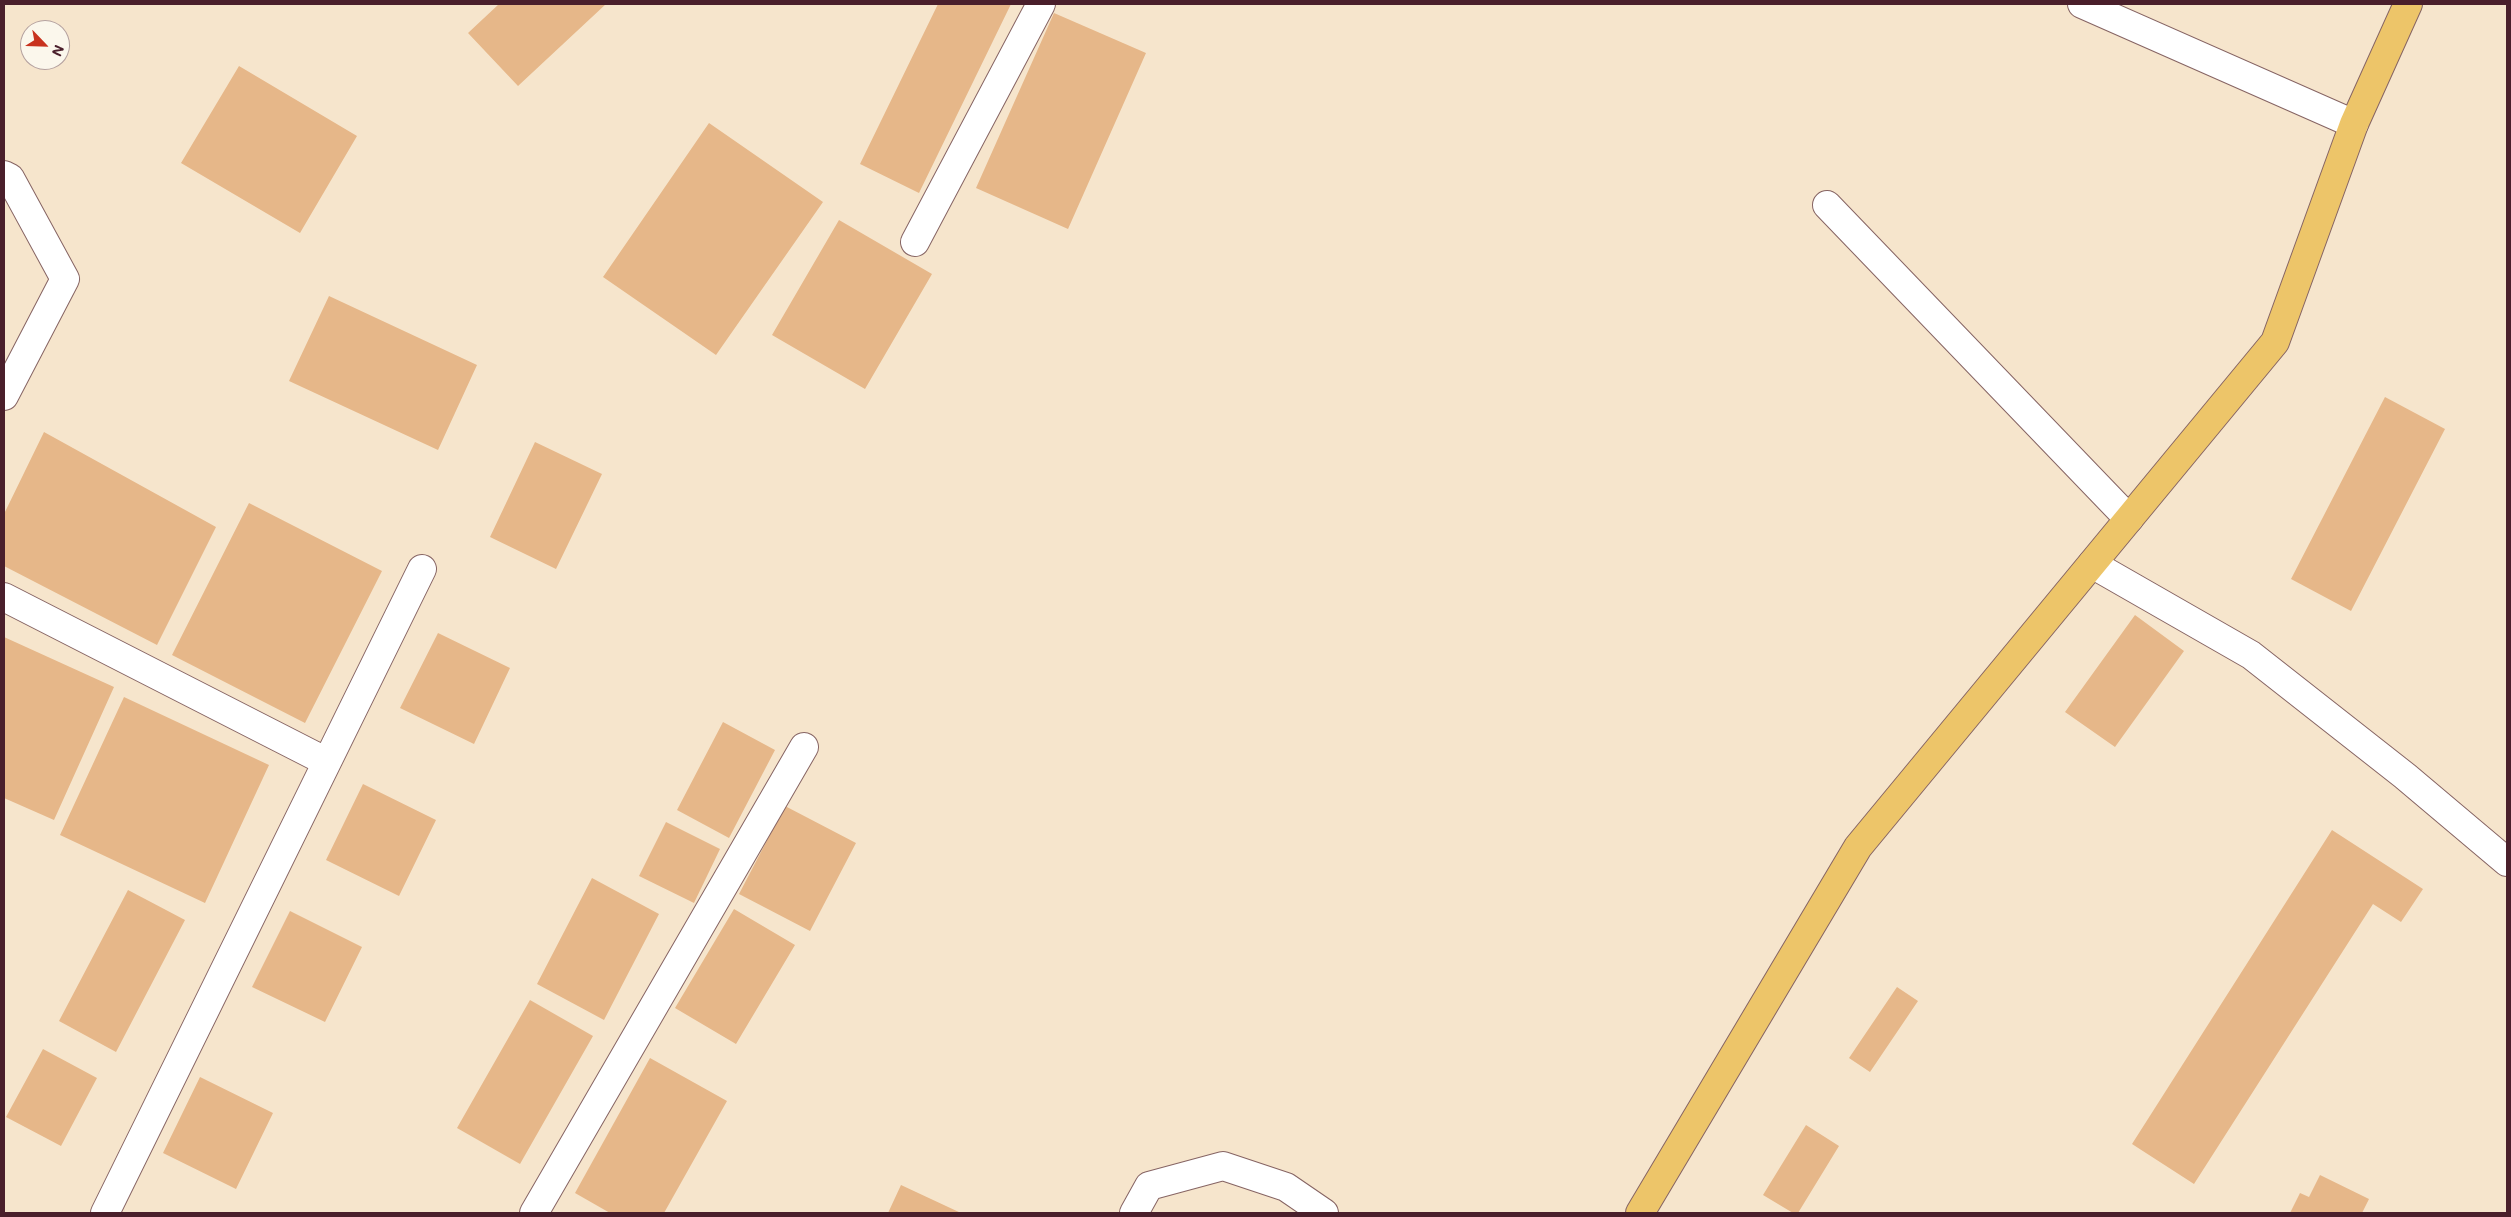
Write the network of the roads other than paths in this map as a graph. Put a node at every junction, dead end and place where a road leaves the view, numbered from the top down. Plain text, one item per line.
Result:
1 (1041, 4) edge
2 (2082, 4) edge
3 (2408, 4) edge
4 (2354, 124) junction
5 (4, 175) edge
6 (1827, 205) dead end
7 (915, 242) dead end
8 (4, 396) edge
9 (2129, 519) junction
10 (2092, 564) junction
11 (422, 569) dead end
12 (4, 597) edge
13 (804, 747) dead end
14 (327, 762) junction
15 (2507, 862) edge
16 (105, 1213) edge
17 (534, 1213) edge
18 (1134, 1213) edge
19 (1324, 1213) edge
20 (1640, 1213) edge

1 - 7 street
2 - 4 street
3 - 4 main road
4 - 9 main road
5 - 8 street
6 - 9 street
9 - 10 main road
10 - 15 street
10 - 20 main road
11 - 14 street
12 - 14 street
13 - 17 street
14 - 16 street
18 - 19 street

